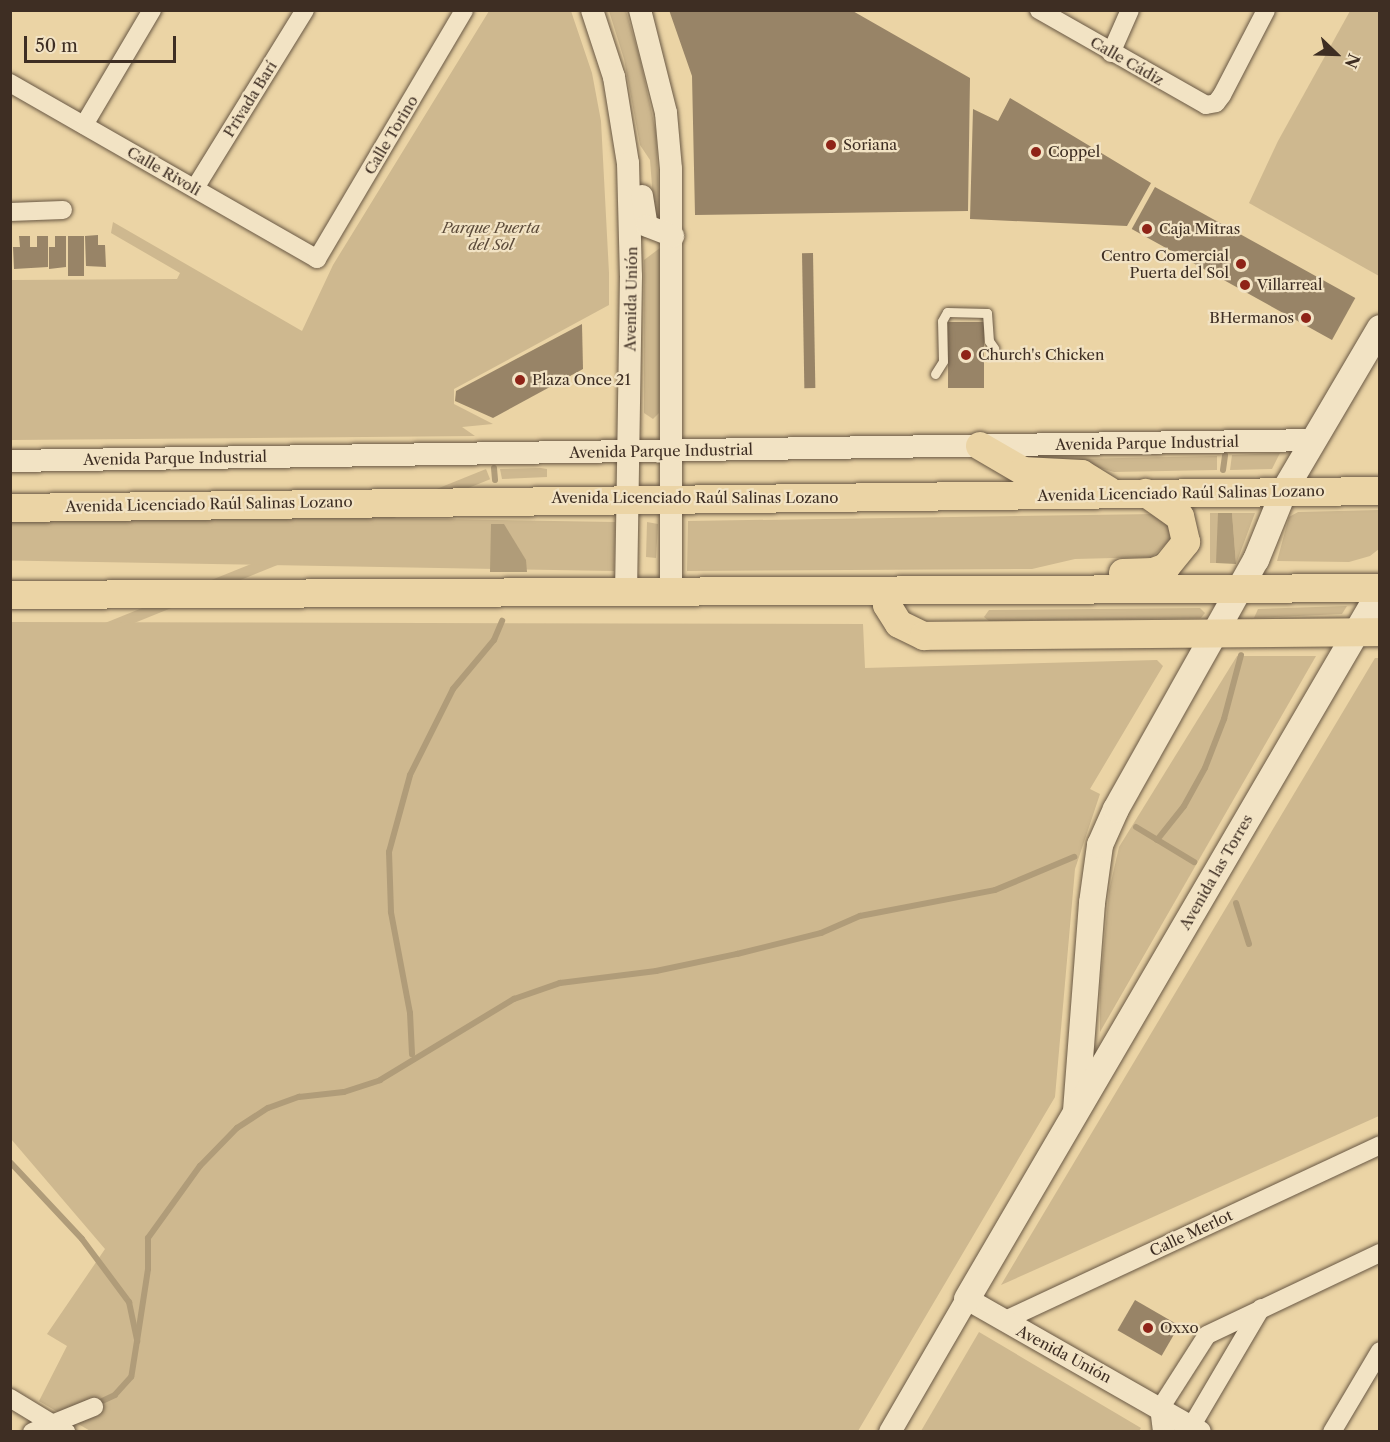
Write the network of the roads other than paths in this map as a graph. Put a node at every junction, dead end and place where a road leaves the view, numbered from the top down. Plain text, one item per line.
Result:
1 (152, 10) edge
2 (304, 10) edge
3 (464, 10) edge
4 (592, 10) edge
5 (640, 10) edge
6 (1039, 10) edge
7 (1130, 10) edge
8 (1266, 10) edge
9 (1111, 53) junction
10 (10, 83) edge
11 (84, 125) junction
12 (628, 163) junction
13 (195, 188) junction
14 (63, 210) dead end
15 (10, 212) edge
16 (673, 236) junction
17 (317, 259) joint
18 (632, 276) junction
19 (1380, 328) edge
20 (994, 348) dead end
21 (935, 374) dead end
22 (1312, 440) junction
23 (980, 446) junction
24 (672, 450) junction
25 (629, 451) junction
26 (10, 460) edge
27 (1284, 491) junction
28 (1380, 491) edge
29 (1114, 493) junction
30 (1146, 494) junction
31 (629, 498) junction
32 (673, 498) junction
33 (10, 508) edge
34 (1241, 588) junction
35 (1380, 590) edge
36 (1018, 591) junction
37 (885, 592) junction
38 (626, 593) junction
39 (671, 593) junction
40 (10, 595) edge
41 (1368, 632) edge
42 (1216, 633) junction
43 (1076, 1111) junction
44 (1380, 1145) edge
45 (1380, 1253) edge
46 (967, 1299) junction
47 (1261, 1308) junction
48 (1003, 1321) junction
49 (1380, 1351) edge
50 (10, 1398) edge
51 (94, 1407) dead end
52 (1161, 1407) junction
53 (59, 1427) edge
54 (1196, 1429) edge
55 (32, 1431) edge
56 (890, 1431) edge
57 (1164, 1431) edge
58 (1332, 1431) edge

1 - 11 street
2 - 13 street, Privada Barí
3 - 17 street, Calle Torino
4 - 12 street, Avenida Unión
5 - 16 street
6 - 9 street, Calle Cádiz
7 - 9 street
8 - 9 street, Calle Cádiz
10 - 11 street, Calle Rivoli
11 - 13 street, Calle Rivoli
12 - 16 street
12 - 18 street, Avenida Unión
13 - 17 street, Calle Rivoli
14 - 15 street
16 - 18 street
16 - 24 street
18 - 25 street, Avenida Unión
19 - 22 main road
20 - 21 lane
22 - 23 street, Avenida Parque Industrial
22 - 27 main road
23 - 24 street, Avenida Parque Industrial
23 - 29 main road
24 - 25 street, Avenida Parque Industrial
24 - 32 street
25 - 26 street, Avenida Parque Industrial
25 - 31 street, Avenida Unión
27 - 28 main road, Avenida Licenciado Raúl Salinas Lozano
27 - 30 main road, Avenida Licenciado Raúl Salinas Lozano
27 - 34 main road
29 - 30 main road, Avenida Licenciado Raúl Salinas Lozano
29 - 32 main road, Avenida Licenciado Raúl Salinas Lozano
30 - 36 main road
31 - 32 main road, Avenida Licenciado Raúl Salinas Lozano
31 - 33 main road, Avenida Licenciado Raúl Salinas Lozano
31 - 38 street, Avenida Unión
32 - 39 street
34 - 35 main road
34 - 36 main road
34 - 42 main road
35 - 41 main road
36 - 37 main road
37 - 39 main road
37 - 42 main road
38 - 39 main road
38 - 40 main road
41 - 42 main road
41 - 43 main road, Avenida las Torres
42 - 43 main road, Avenida las Torres
43 - 46 main road, Avenida las Torres
44 - 48 street, Calle Merlot
45 - 47 street
46 - 48 street, Avenida Unión
46 - 56 street
47 - 52 street
47 - 54 street
48 - 52 street, Avenida Unión
49 - 58 street
50 - 53 street
51 - 53 street
52 - 54 street, Avenida Unión
52 - 57 street
53 - 55 street

